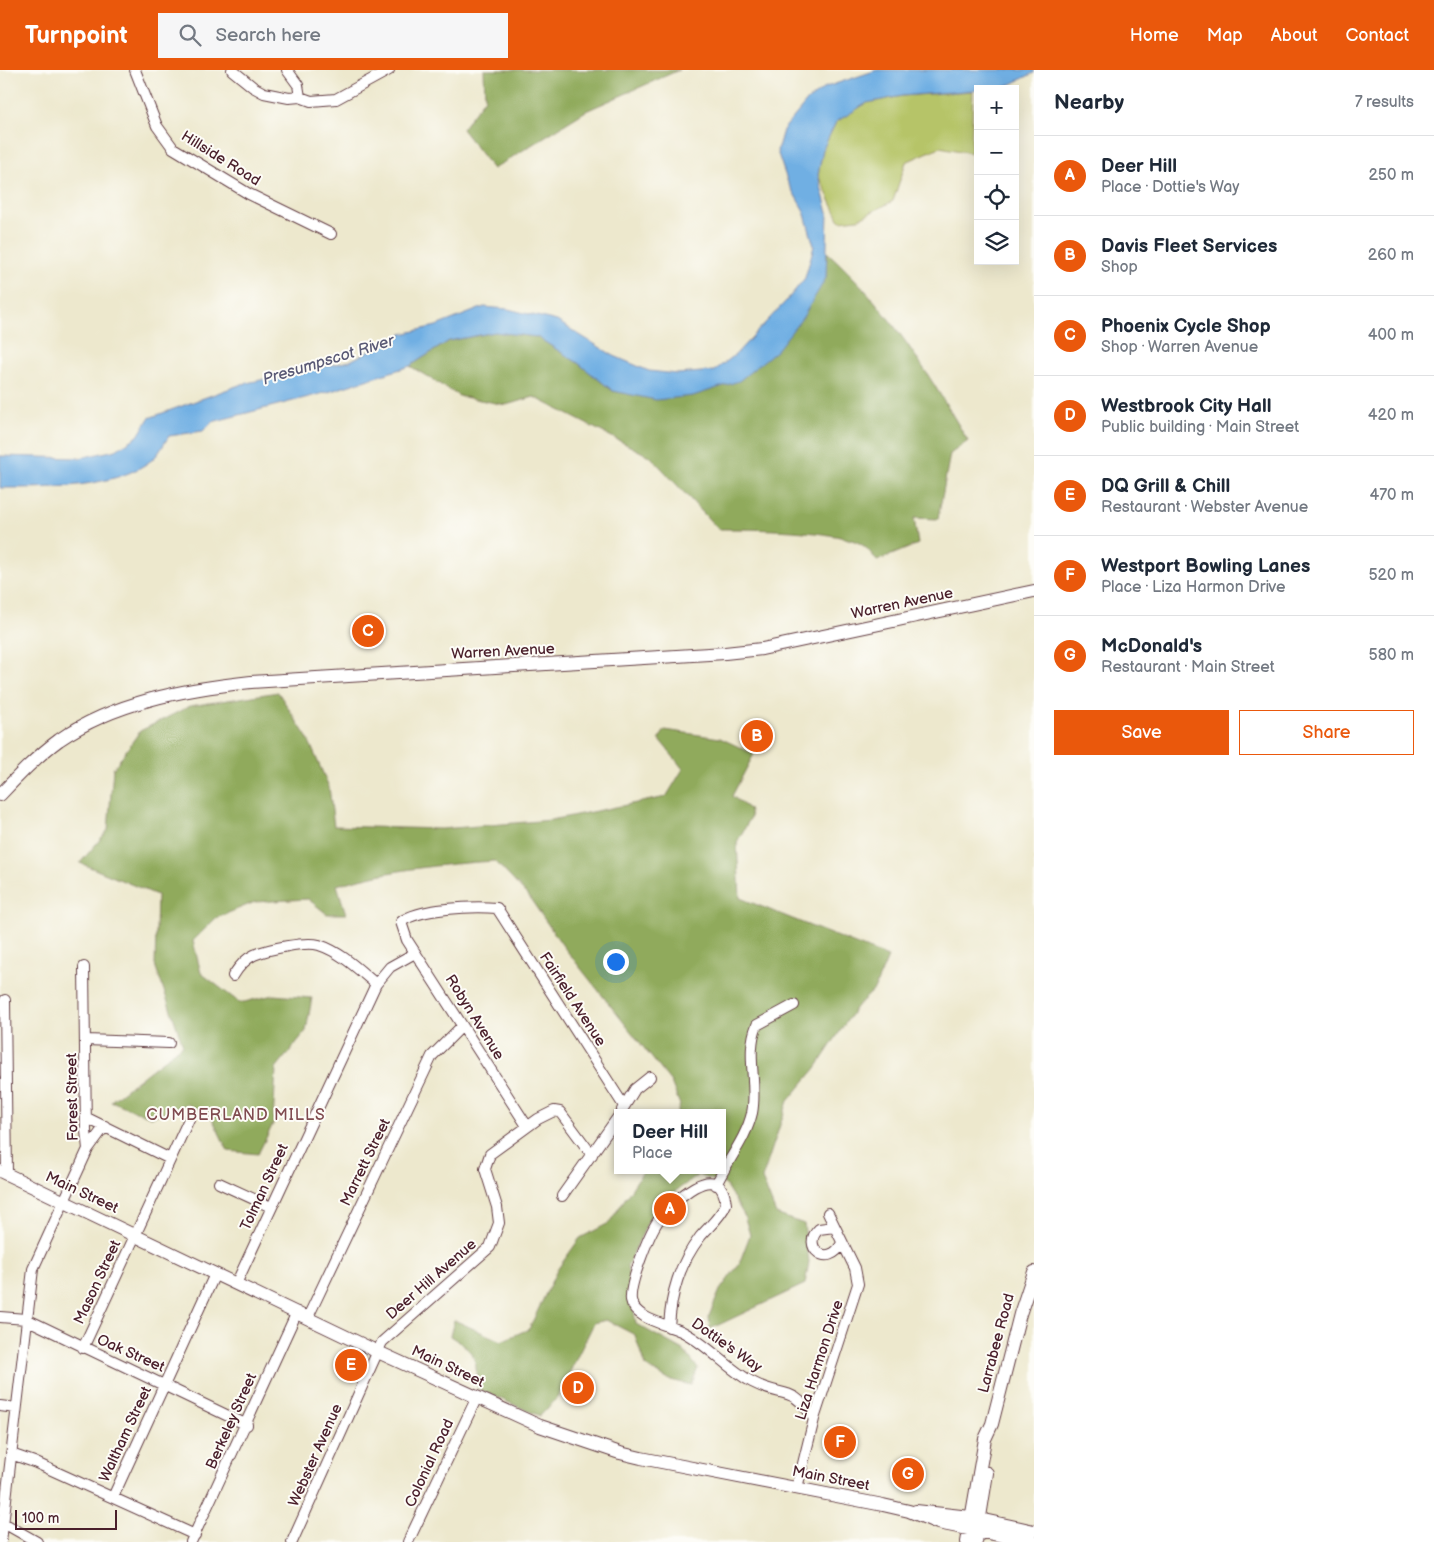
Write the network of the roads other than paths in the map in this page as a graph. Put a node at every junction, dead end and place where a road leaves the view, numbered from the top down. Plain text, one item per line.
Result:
1 (135, 70) edge
2 (232, 70) edge
3 (287, 70) edge
4 (389, 70) edge
5 (300, 97) junction
6 (331, 234) dead end
7 (1034, 591) edge
8 (0, 795) edge
9 (401, 922) joint
10 (415, 952) junction
11 (84, 967) dead end
12 (233, 976) dead end
13 (376, 984) junction
14 (5, 1000) dead end
15 (794, 1005) dead end
16 (461, 1027) junction
17 (86, 1040) junction
18 (169, 1043) dead end
19 (650, 1077) dead end
20 (621, 1109) edge
21 (623, 1109) edge
22 (87, 1118) junction
23 (189, 1119) dead end
24 (614, 1123) edge
25 (105, 1126) junction
26 (527, 1126) junction
27 (88, 1149) junction
28 (592, 1154) junction
29 (170, 1159) junction
30 (726, 1167) edge
31 (3, 1173) edge
32 (722, 1174) edge
33 (219, 1182) dead end
34 (716, 1185) junction
35 (562, 1196) dead end
36 (65, 1202) junction
37 (271, 1207) junction
38 (828, 1213) dead end
39 (834, 1227) junction
40 (136, 1236) junction
41 (842, 1243) junction
42 (1034, 1272) edge
43 (215, 1274) junction
44 (236, 1284) junction
45 (302, 1314) junction
46 (0, 1317) edge
47 (26, 1319) junction
48 (669, 1327) junction
49 (83, 1348) junction
50 (378, 1352) junction
51 (164, 1385) junction
52 (477, 1397) junction
53 (0, 1406) edge
54 (16, 1408) junction
55 (814, 1419) junction
56 (247, 1424) junction
57 (11, 1454) junction
58 (798, 1488) junction
59 (113, 1497) junction
60 (1, 1522) edge
61 (974, 1527) edge
62 (1034, 1531) edge
63 (193, 1538) edge
64 (1, 1542) edge
65 (37, 1542) edge
66 (292, 1542) edge
67 (408, 1542) edge
68 (967, 1542) edge
69 (1034, 1542) edge

1 - 6 street, Hillside Road
2 - 5 street
3 - 5 street
4 - 5 street
7 - 8 main road, Warren Avenue
9 - 10 street, Robyn Avenue
9 - 20 street, Fairfield Avenue
10 - 13 street, Tolman Street
10 - 16 street, Robyn Avenue
11 - 17 street, Forest Street
12 - 13 street
13 - 37 street, Tolman Street
14 - 31 street
15 - 30 street
16 - 26 street, Robyn Avenue
16 - 45 street, Marrett Street
17 - 18 street
17 - 22 street, Forest Street
19 - 21 street
22 - 25 street
22 - 27 street, Forest Street
23 - 29 street, Mason Street
24 - 28 street
25 - 27 street
25 - 29 street
26 - 28 street
26 - 50 street, Deer Hill Avenue
27 - 36 street, Forest Street
28 - 35 street
29 - 40 street, Mason Street
31 - 36 main road, Main Street
32 - 34 street
33 - 37 street
34 - 48 street, Dottie's Way
34 - 48 street, Dottie's Way
36 - 40 main road, Main Street
36 - 47 street, Forest Street
37 - 44 street, Tolman Street
38 - 39 street, Liza Harmon Drive
39 - 41 street, Liza Harmon Drive
39 - 41 street
40 - 43 main road, Main Street
40 - 49 street, Mason Street
41 - 55 street, Liza Harmon Drive
42 - 61 main road, Larrabee Road
43 - 44 main road, Main Street
43 - 51 street, Waltham Street
44 - 45 main road, Main Street
45 - 50 main road, Main Street
45 - 56 street, Berkeley Street
46 - 47 street, Oak Street
47 - 49 street, Oak Street
47 - 54 street, Forest Street
48 - 55 street, Dottie's Way
49 - 51 street, Oak Street
50 - 52 main road, Main Street
50 - 66 street, Webster Avenue
51 - 56 street, Oak Street
51 - 59 street, Waltham Street
52 - 58 main road, Main Street
52 - 67 street, Colonial Road
53 - 54 street
54 - 57 street, Forest Street
55 - 58 street, Liza Harmon Drive
56 - 63 street, Berkeley Street
57 - 59 street
57 - 60 street, Forest Street
58 - 61 main road, Main Street
59 - 63 street
60 - 64 street, Forest Street
60 - 65 street
61 - 62 main road, Main Street
61 - 68 main road, Larrabee Road
61 - 69 main road, Main Street

